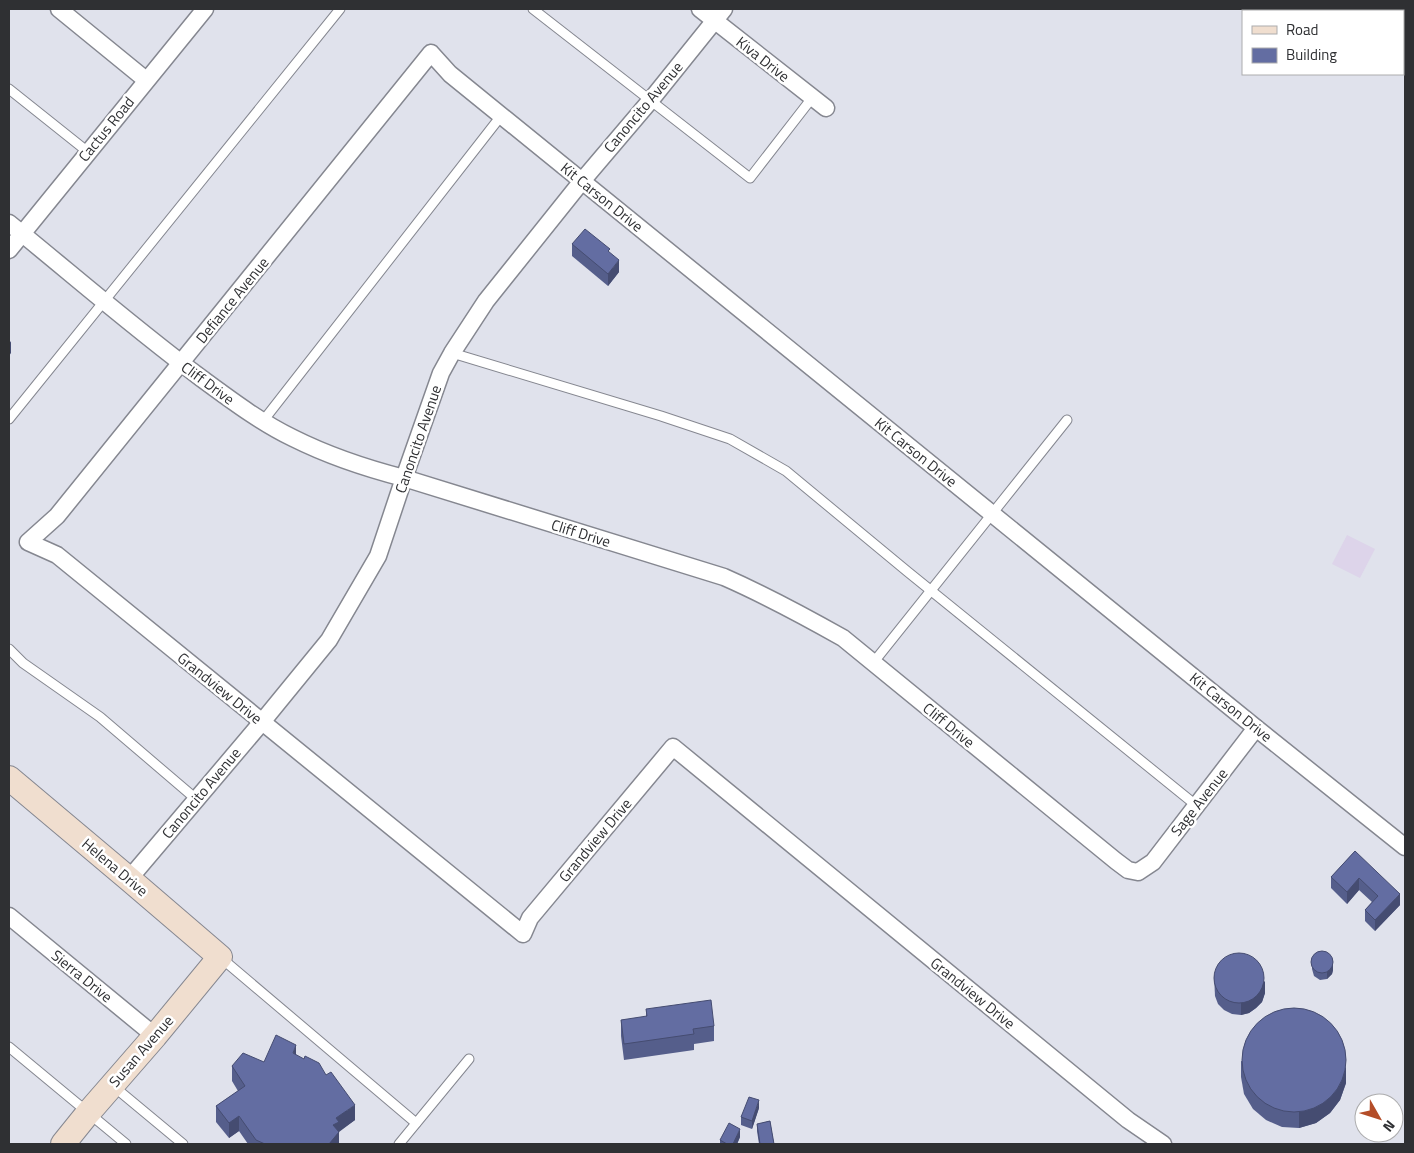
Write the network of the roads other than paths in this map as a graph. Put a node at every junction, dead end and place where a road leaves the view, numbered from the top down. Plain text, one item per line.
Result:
1 (59, 9) edge
2 (205, 9) edge
3 (340, 9) edge
4 (533, 9) edge
5 (700, 9) edge
6 (719, 14) edge
7 (431, 53) joint
8 (146, 80) junction
9 (9, 89) edge
10 (812, 98) junction
11 (650, 101) junction
12 (826, 108) dead end
13 (501, 116) junction
14 (88, 152) junction
15 (582, 181) junction
16 (9, 223) edge
17 (22, 234) junction
18 (9, 250) edge
19 (103, 302) junction
20 (452, 353) junction
21 (181, 364) junction
22 (9, 420) edge
23 (1067, 420) dead end
24 (263, 421) junction
25 (404, 478) junction
26 (992, 514) junction
27 (28, 542) joint
28 (930, 590) junction
29 (9, 649) edge
30 (873, 663) junction
31 (262, 722) junction
32 (1256, 728) junction
33 (9, 778) edge
34 (196, 799) junction
35 (1197, 806) junction
36 (1405, 847) edge
37 (1138, 872) joint
38 (129, 879) junction
39 (9, 916) edge
40 (220, 957) junction
41 (155, 1036) junction
42 (9, 1047) edge
43 (469, 1059) dead end
44 (112, 1085) junction
45 (88, 1113) junction
46 (416, 1123) junction
47 (62, 1144) edge
48 (126, 1144) edge
49 (183, 1144) edge
50 (399, 1144) edge
51 (1163, 1144) edge

1 - 8 street
2 - 8 street, Cactus Road
3 - 19 lane
4 - 11 lane
5 - 6 street, Kiva Drive
6 - 10 street, Kiva Drive
6 - 11 street, Canoncito Avenue
7 - 13 street, Kit Carson Drive
7 - 21 street, Defiance Avenue
8 - 14 street, Cactus Road
9 - 14 lane
10 - 11 lane
10 - 12 street, Kiva Drive
11 - 15 street, Canoncito Avenue
13 - 15 street, Kit Carson Drive
13 - 24 lane
14 - 17 street, Cactus Road
15 - 20 street, Canoncito Avenue
15 - 26 street, Kit Carson Drive
16 - 17 street, Cliff Drive
17 - 18 street, Cactus Road
17 - 19 street, Cliff Drive
19 - 21 street, Cliff Drive
19 - 22 lane
20 - 25 street, Canoncito Avenue
20 - 28 lane
21 - 24 street, Cliff Drive
21 - 27 street, Defiance Avenue
23 - 26 lane
24 - 25 street, Cliff Drive
25 - 30 street, Cliff Drive
25 - 31 street, Canoncito Avenue
26 - 28 lane
26 - 32 street, Kit Carson Drive
27 - 31 street, Grandview Drive
28 - 30 lane
28 - 35 lane
29 - 34 lane
30 - 37 street, Cliff Drive
31 - 34 street, Canoncito Avenue
31 - 51 street, Grandview Drive
32 - 35 street, Sage Avenue
32 - 36 street, Kit Carson Drive
33 - 38 main road, Helena Drive
34 - 38 street, Canoncito Avenue
35 - 37 street, Sage Avenue
38 - 40 main road, Helena Drive
39 - 41 street, Sierra Drive
40 - 41 main road, Susan Avenue
40 - 46 lane
41 - 44 main road, Susan Avenue
42 - 45 lane
43 - 46 lane
44 - 45 main road, Susan Avenue
44 - 49 lane
45 - 47 main road, Susan Avenue
45 - 48 lane
46 - 50 lane

